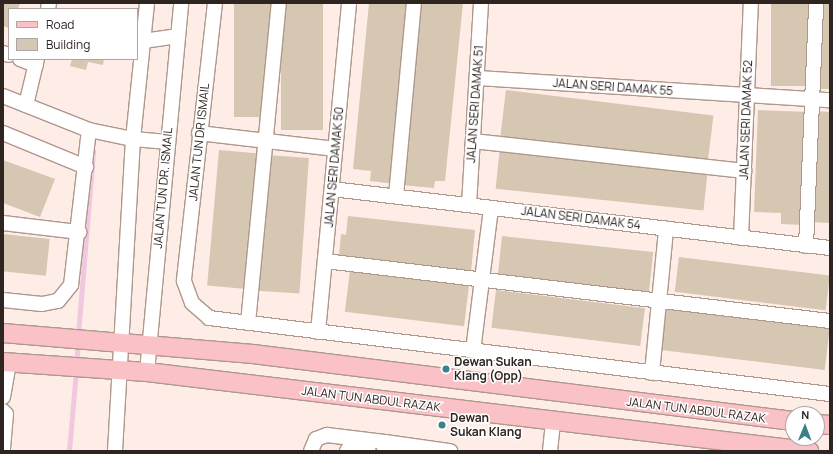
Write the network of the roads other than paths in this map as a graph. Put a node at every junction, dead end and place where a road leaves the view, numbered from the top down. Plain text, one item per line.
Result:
1 (147, 3) edge
2 (180, 3) edge
3 (215, 3) edge
4 (279, 3) edge
5 (349, 3) edge
6 (414, 3) edge
7 (481, 3) edge
8 (752, 3) edge
9 (816, 3) edge
10 (177, 36) junction
11 (143, 41) junction
12 (25, 60) edge
13 (36, 62) edge
14 (478, 78) junction
15 (748, 95) junction
16 (3, 96) edge
17 (811, 99) junction
18 (830, 100) edge
19 (26, 105) junction
20 (89, 130) junction
21 (3, 133) edge
22 (199, 133) junction
23 (133, 139) junction
24 (264, 140) junction
25 (473, 141) junction
26 (168, 142) junction
27 (336, 149) junction
28 (86, 167) junction
29 (744, 171) junction
30 (332, 189) junction
31 (396, 196) junction
32 (469, 205) junction
33 (491, 208) junction
34 (3, 223) edge
35 (666, 229) junction
36 (79, 232) junction
37 (741, 238) junction
38 (806, 246) junction
39 (830, 248) edge
40 (325, 261) junction
41 (482, 280) junction
42 (3, 300) edge
43 (659, 300) junction
44 (830, 321) edge
45 (248, 323) junction
46 (318, 332) junction
47 (3, 333) edge
48 (122, 344) junction
49 (148, 346) junction
50 (474, 351) junction
51 (6, 362) edge
52 (121, 370) junction
53 (147, 372) junction
54 (652, 373) junction
55 (830, 394) edge
56 (3, 397) edge
57 (668, 408) junction
58 (3, 411) edge
59 (553, 420) junction
60 (785, 420) edge
61 (712, 439) junction
62 (385, 446) edge
63 (3, 451) edge
64 (115, 451) edge
65 (311, 451) edge
66 (347, 451) edge
67 (369, 451) edge
68 (450, 451) edge
69 (550, 451) edge
70 (809, 451) edge

1 - 11 street
2 - 10 street, JALAN TUN DR. ISMAIL
3 - 22 street, JALAN TUN DR ISMAIL
4 - 24 street
5 - 27 street, JALAN SERI DAMAK 50
6 - 31 street
7 - 14 street, JALAN SERI DAMAK 51
8 - 15 street, JALAN SERI DAMAK 52
9 - 17 street
10 - 11 street
10 - 26 street, JALAN TUN DR. ISMAIL
11 - 23 street
12 - 13 street
13 - 19 street
14 - 15 street, JALAN SERI DAMAK 55
14 - 25 street, JALAN SERI DAMAK 51
15 - 17 street, JALAN SERI DAMAK 55
15 - 29 street, JALAN SERI DAMAK 52
16 - 19 street
17 - 18 street, JALAN SERI DAMAK 55
17 - 38 street
19 - 20 street
20 - 23 street
20 - 28 street
21 - 28 street
22 - 24 street
22 - 45 street, JALAN TUN DR ISMAIL
23 - 26 street
23 - 48 street
24 - 27 street
24 - 45 street
25 - 29 street
25 - 32 street, JALAN SERI DAMAK 51
26 - 49 street, JALAN TUN DR. ISMAIL
27 - 30 street, JALAN SERI DAMAK 50
28 - 36 street
29 - 37 street, JALAN SERI DAMAK 52
30 - 31 street, JALAN SERI DAMAK 54
30 - 40 street, JALAN SERI DAMAK 50
31 - 32 street, JALAN SERI DAMAK 54
32 - 33 street, JALAN SERI DAMAK 54
33 - 35 street, JALAN SERI DAMAK 54
33 - 41 street
34 - 36 street
35 - 37 street, JALAN SERI DAMAK 54
35 - 43 street
36 - 42 street
37 - 38 street, JALAN SERI DAMAK 54
38 - 39 street, JALAN SERI DAMAK 54
40 - 41 street
40 - 46 street, JALAN SERI DAMAK 50
41 - 43 street
41 - 50 street
43 - 44 street
43 - 54 street
45 - 46 street
46 - 50 street
47 - 48 main road, JALAN TUN ABDUL RAZAK
48 - 49 main road, JALAN TUN ABDUL RAZAK
48 - 52 street
49 - 53 street, JALAN TUN DR. ISMAIL
49 - 57 main road, JALAN TUN ABDUL RAZAK
50 - 54 street
51 - 52 main road, JALAN TUN ABDUL RAZAK
51 - 56 street
52 - 53 main road, JALAN TUN ABDUL RAZAK
52 - 64 street
53 - 59 main road, JALAN TUN ABDUL RAZAK
54 - 55 street
57 - 60 main road, JALAN TUN ABDUL RAZAK
57 - 61 main road
58 - 63 street
59 - 61 main road, JALAN TUN ABDUL RAZAK
59 - 69 street
61 - 70 main road, JALAN TUN ABDUL RAZAK
62 - 65 street
62 - 68 street
66 - 67 street

